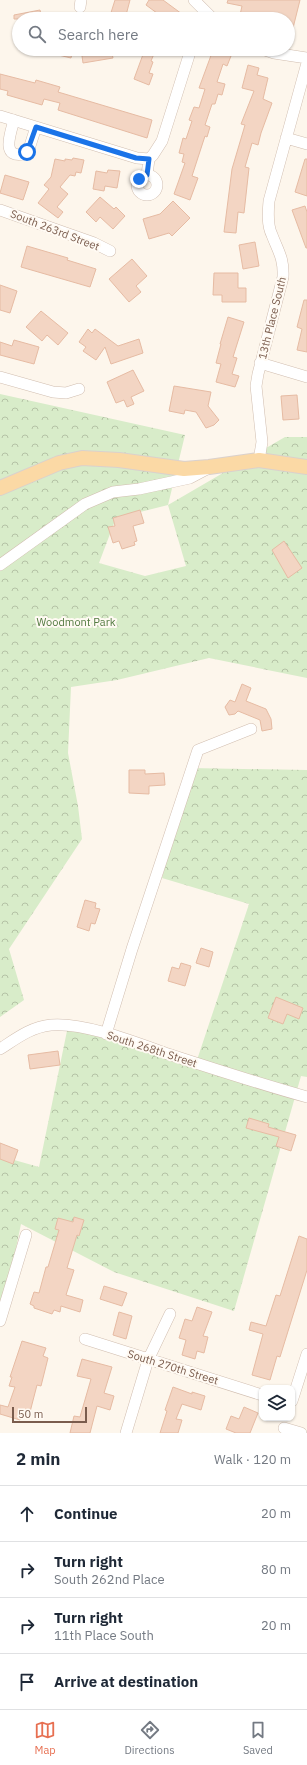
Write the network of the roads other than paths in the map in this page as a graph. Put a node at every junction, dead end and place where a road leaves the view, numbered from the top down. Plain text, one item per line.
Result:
1 (194, 0) edge
2 (205, 12) edge
3 (189, 56) edge
4 (294, 56) edge
5 (307, 58) edge
6 (307, 62) edge
7 (0, 116) edge
8 (14, 120) junction
9 (36, 127) junction
10 (286, 138) junction
11 (307, 144) edge
12 (149, 159) junction
13 (147, 175) dead end
14 (0, 210) edge
15 (110, 251) dead end
16 (260, 363) junction
17 (0, 377) edge
18 (307, 377) edge
19 (79, 388) dead end
20 (259, 460) junction
21 (307, 467) edge
22 (209, 468) junction
23 (0, 488) edge
24 (0, 565) edge
25 (251, 729) dead end
26 (106, 1034) junction
27 (0, 1049) edge
28 (307, 1097) edge
29 (26, 1235) dead end
30 (170, 1314) dead end
31 (0, 1321) edge
32 (84, 1339) dead end
33 (307, 1354) edge
34 (148, 1360) junction
35 (295, 1392) edge
36 (259, 1394) edge
37 (285, 1426) edge
38 (126, 1433) edge
39 (301, 1433) edge

1 - 2 street
3 - 12 street
4 - 5 street
6 - 10 street, 13th Place South
7 - 8 street
8 - 9 street
8 - 9 street
9 - 12 street
10 - 11 street
10 - 16 street, 13th Place South
12 - 13 street
14 - 15 street, South 263rd Street
16 - 18 street
16 - 20 street, 13th Place South
17 - 19 street
20 - 21 main road
20 - 22 main road
22 - 23 main road
22 - 24 street
25 - 26 street
26 - 27 street, South 268th Street
26 - 28 street, South 268th Street
29 - 31 street
30 - 34 street
32 - 34 street, South 270th Street
33 - 35 street
34 - 36 street, South 270th Street
34 - 38 street
37 - 39 street

